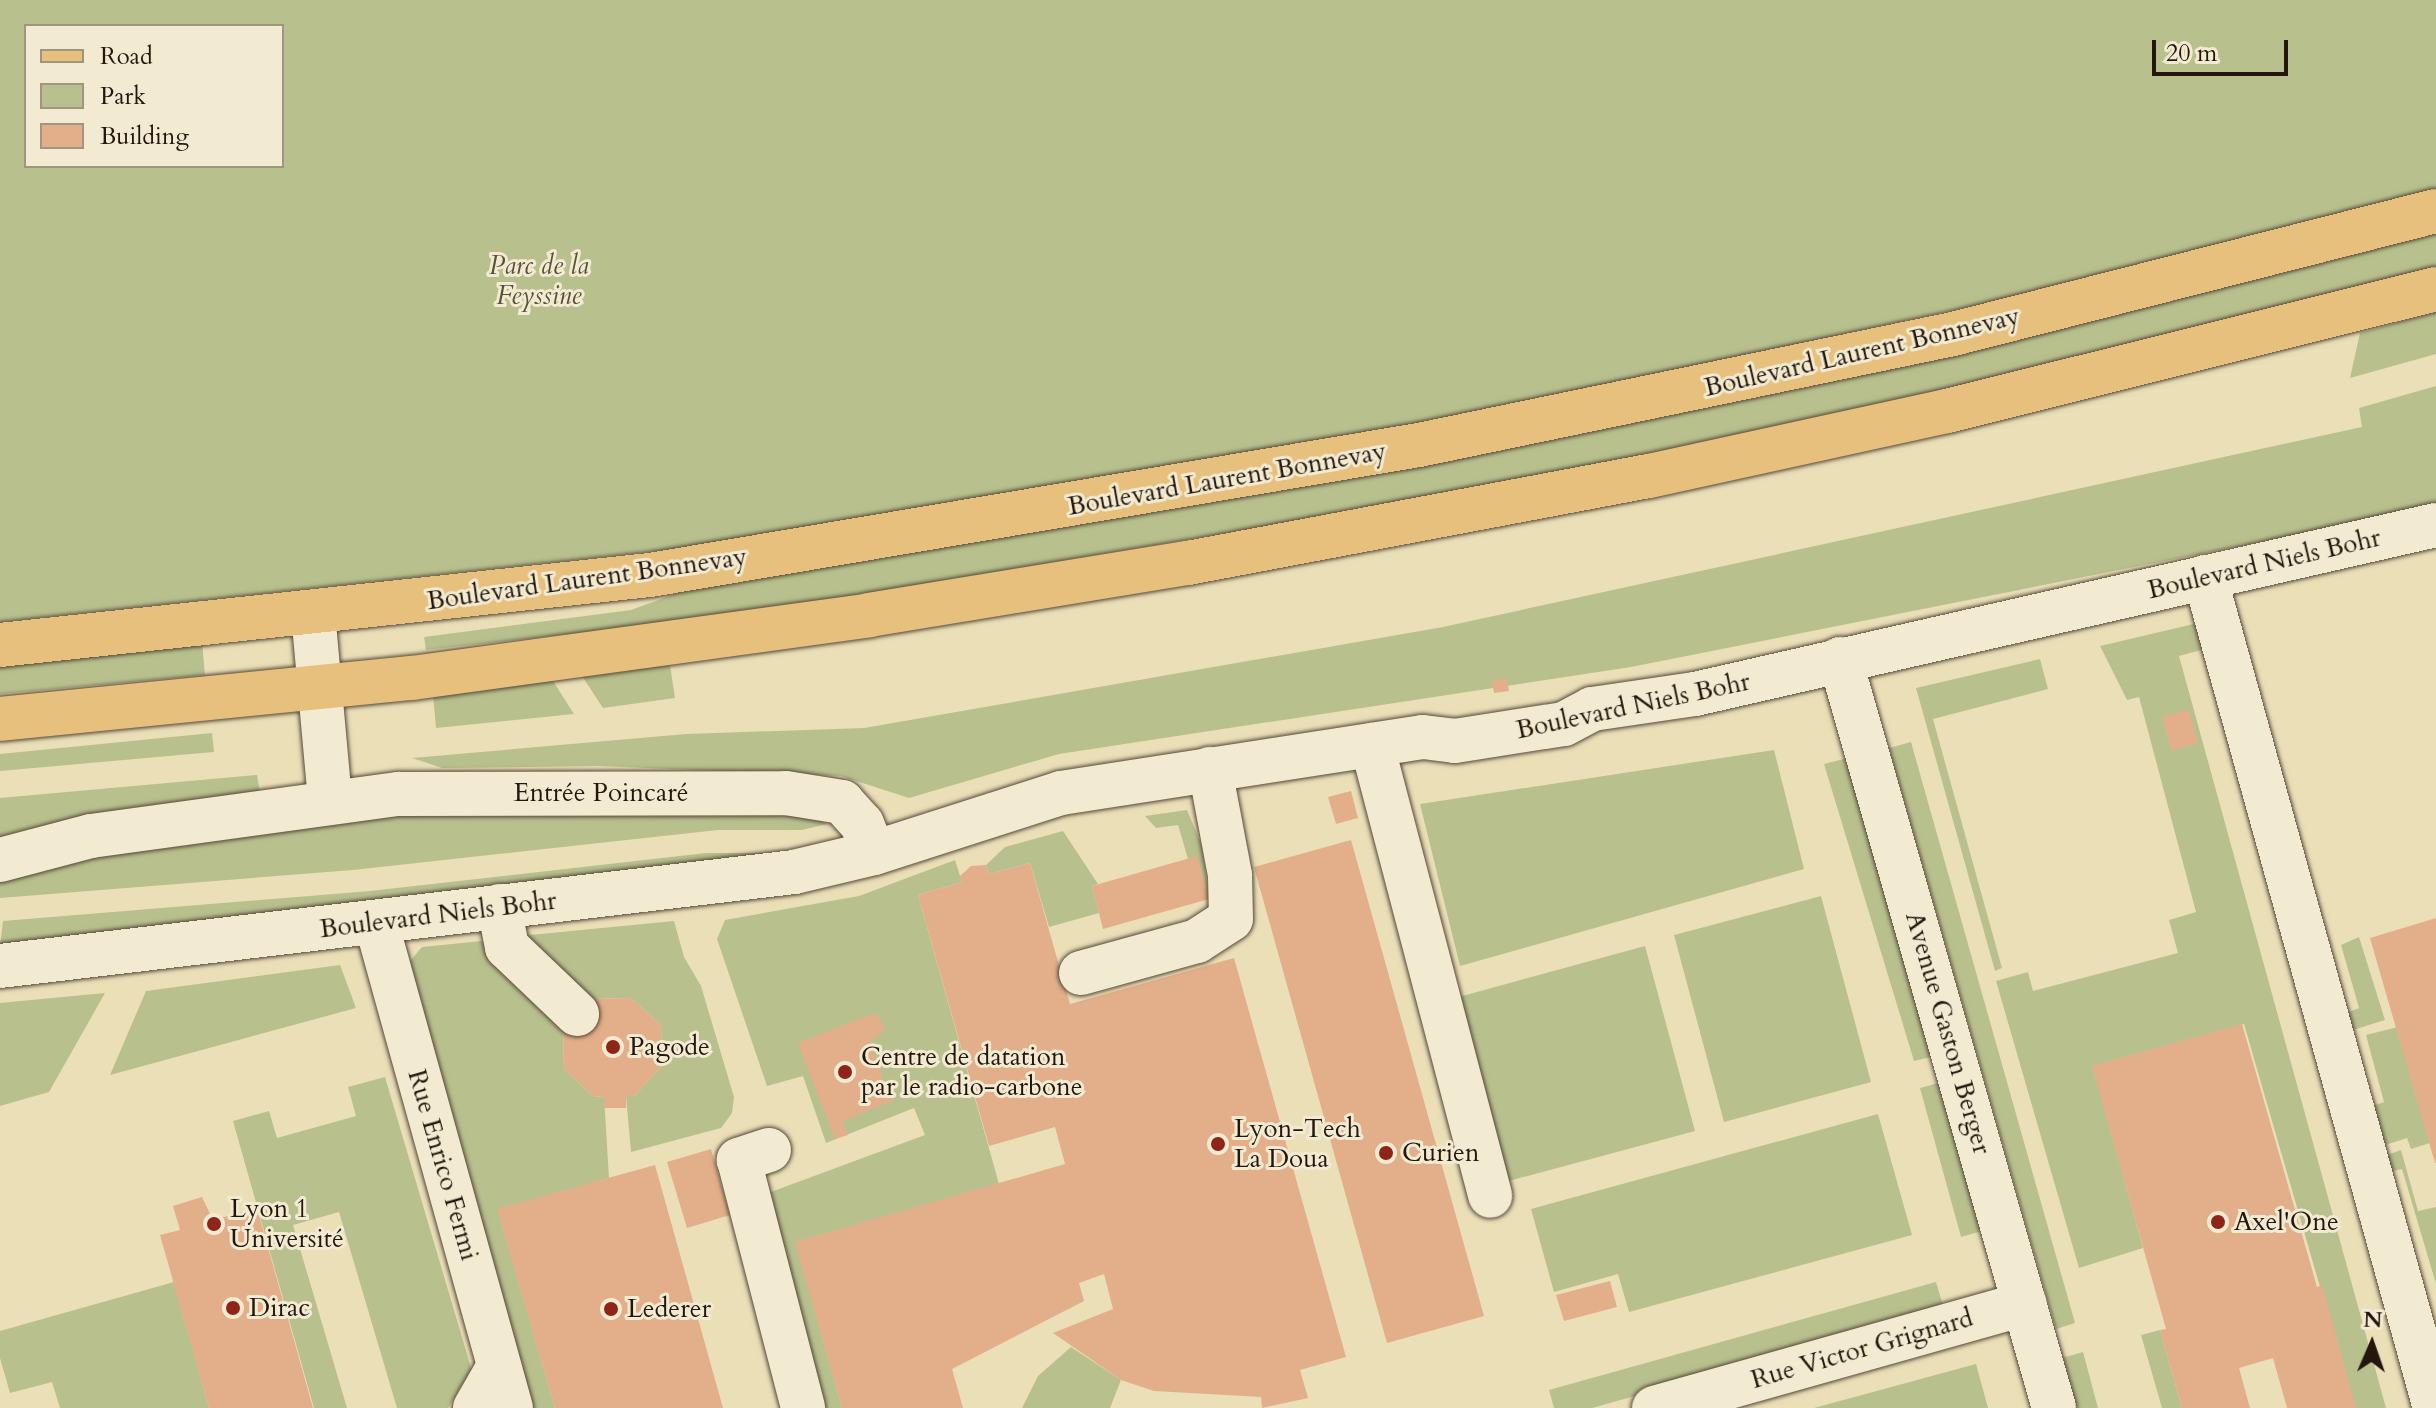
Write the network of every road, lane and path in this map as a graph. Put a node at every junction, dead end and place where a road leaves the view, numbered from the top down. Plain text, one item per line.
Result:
1 (2436, 211) edge
2 (2436, 289) edge
3 (2436, 525) edge
4 (2205, 577) junction
5 (313, 613) junction
6 (0, 645) edge
7 (1840, 659) junction
8 (319, 687) junction
9 (0, 719) edge
10 (1372, 745) junction
11 (1210, 769) junction
12 (330, 801) junction
13 (868, 839) junction
14 (0, 860) edge
15 (499, 906) junction
16 (376, 922) junction
17 (0, 966) edge
18 (1081, 973) dead end
19 (577, 1014) dead end
20 (769, 1150) dead end
21 (1490, 1196) dead end
22 (2025, 1304) junction
23 (499, 1366) junction
24 (475, 1408) edge
25 (511, 1408) edge
26 (803, 1408) edge
27 (1654, 1408) edge
28 (2054, 1408) edge
29 (2435, 1408) edge

1 - 5 main road, Boulevard Laurent Bonnevay
2 - 8 main road
3 - 4 street, Boulevard Niels Bohr
4 - 7 street, Boulevard Niels Bohr
4 - 29 street
5 - 6 main road, Boulevard Laurent Bonnevay
5 - 8 street
7 - 10 street, Boulevard Niels Bohr
7 - 22 street, Avenue Gaston Berger
8 - 9 main road
8 - 12 street
10 - 11 street, Boulevard Niels Bohr
10 - 21 street
11 - 13 street, Boulevard Niels Bohr
11 - 18 street
12 - 13 street, Entrée Poincaré
12 - 14 street, Entrée Poincaré
13 - 15 street, Boulevard Niels Bohr
15 - 16 street, Boulevard Niels Bohr
15 - 19 street
16 - 17 street, Boulevard Niels Bohr
16 - 23 street, Rue Enrico Fermi
20 - 26 street
22 - 27 street, Rue Victor Grignard
22 - 28 street, Avenue Gaston Berger
23 - 24 street
23 - 25 street, Rue Enrico Fermi

